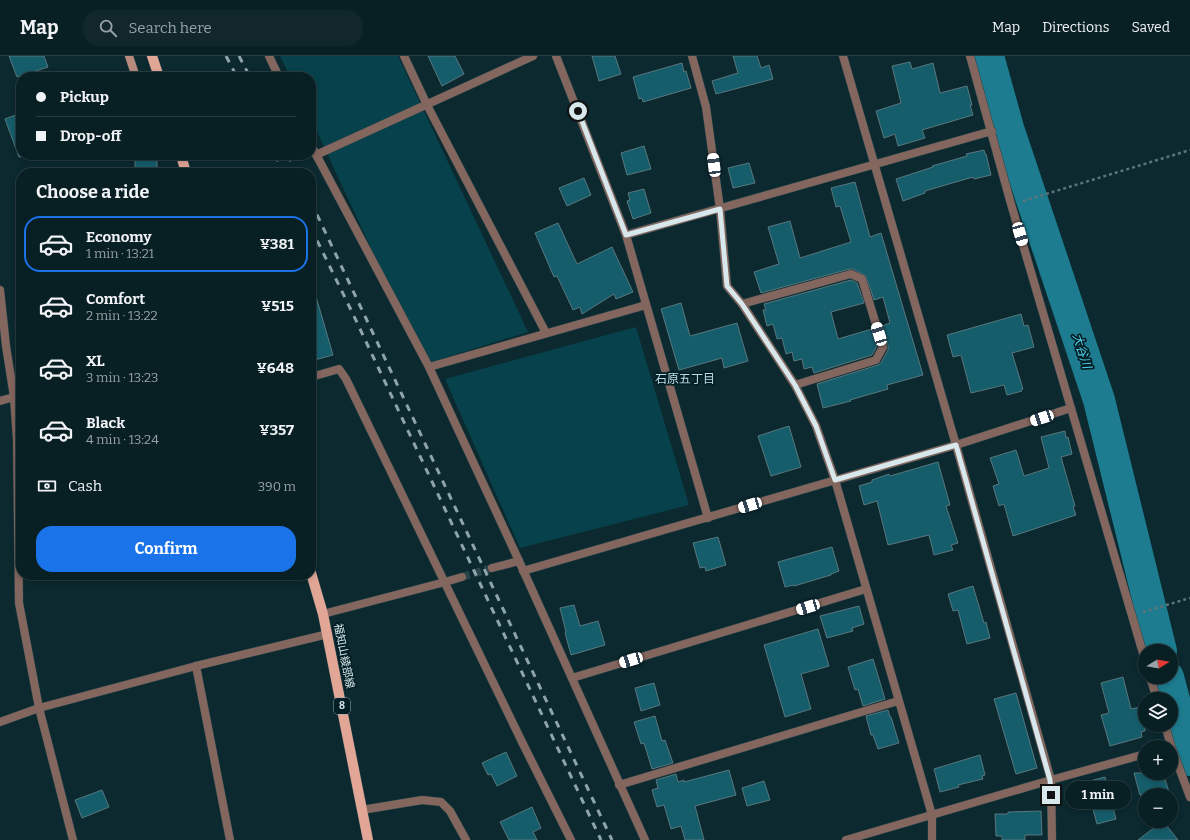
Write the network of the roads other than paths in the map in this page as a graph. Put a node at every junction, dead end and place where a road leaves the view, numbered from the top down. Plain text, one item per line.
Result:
1 (128, 56) edge
2 (152, 56) edge
3 (269, 56) edge
4 (404, 56) edge
5 (533, 56) edge
6 (556, 56) edge
7 (692, 56) edge
8 (843, 56) edge
9 (970, 56) edge
10 (134, 72) edge
11 (157, 72) edge
12 (277, 72) edge
13 (427, 105) junction
14 (992, 131) junction
15 (316, 155) joint
16 (874, 164) junction
17 (720, 209) junction
18 (626, 235) junction
19 (0, 290) edge
20 (742, 304) junction
21 (646, 305) junction
22 (546, 333) junction
23 (429, 366) junction
24 (316, 376) edge
25 (795, 385) junction
26 (14, 397) junction
27 (0, 401) edge
28 (1071, 408) junction
29 (16, 426) edge
30 (956, 445) junction
31 (835, 480) junction
32 (708, 518) junction
33 (519, 561) junction
34 (492, 568) tunnel mouth
35 (523, 571) junction
36 (462, 577) tunnel mouth
37 (19, 580) edge
38 (313, 580) edge
39 (445, 582) junction
40 (866, 589) junction
41 (323, 614) junction
42 (328, 634) junction
43 (1140, 644) edge
44 (196, 666) junction
45 (572, 678) junction
46 (898, 701) junction
47 (39, 708) junction
48 (0, 722) edge
49 (1138, 756) edge
50 (1178, 767) edge
51 (1050, 780) junction
52 (619, 785) junction
53 (1190, 797) edge
54 (362, 810) junction
55 (932, 815) junction
56 (73, 840) edge
57 (230, 840) edge
58 (368, 840) edge
59 (466, 840) edge
60 (571, 840) edge
61 (645, 840) edge
62 (846, 840) edge
63 (932, 840) edge
64 (1052, 840) edge

1 - 10 main road
2 - 11 main road
3 - 12 street
4 - 13 street
5 - 13 street
6 - 18 street
7 - 17 street
8 - 16 street
9 - 14 street
13 - 15 street
13 - 22 street
14 - 16 street
14 - 28 street
15 - 23 street
16 - 17 street
16 - 30 street
17 - 18 street
17 - 20 street
18 - 21 street
19 - 26 street
20 - 25 street
20 - 25 street
21 - 22 street
21 - 32 street
22 - 23 street
23 - 33 street
24 - 39 street
25 - 31 street
26 - 27 street
26 - 29 street
28 - 30 street
28 - 43 street
30 - 31 street
30 - 51 street
31 - 32 street
31 - 40 street
32 - 35 street
33 - 34 street
33 - 35 street
35 - 45 street
36 - 39 street
37 - 47 street
38 - 41 main road, 福知山綾部線 / 8
39 - 41 street
39 - 60 street
40 - 45 street
40 - 46 street
41 - 42 main road, 福知山綾部線 / 8
42 - 44 street
42 - 54 main road, 福知山綾部線 / 8
44 - 47 street
44 - 57 street
45 - 52 street
46 - 52 street
46 - 55 street
47 - 48 street
47 - 56 street
49 - 51 street
50 - 53 street
51 - 55 street
51 - 64 street
52 - 61 street
54 - 58 main road, 福知山綾部線 / 8
54 - 59 street
55 - 62 street
55 - 63 street

